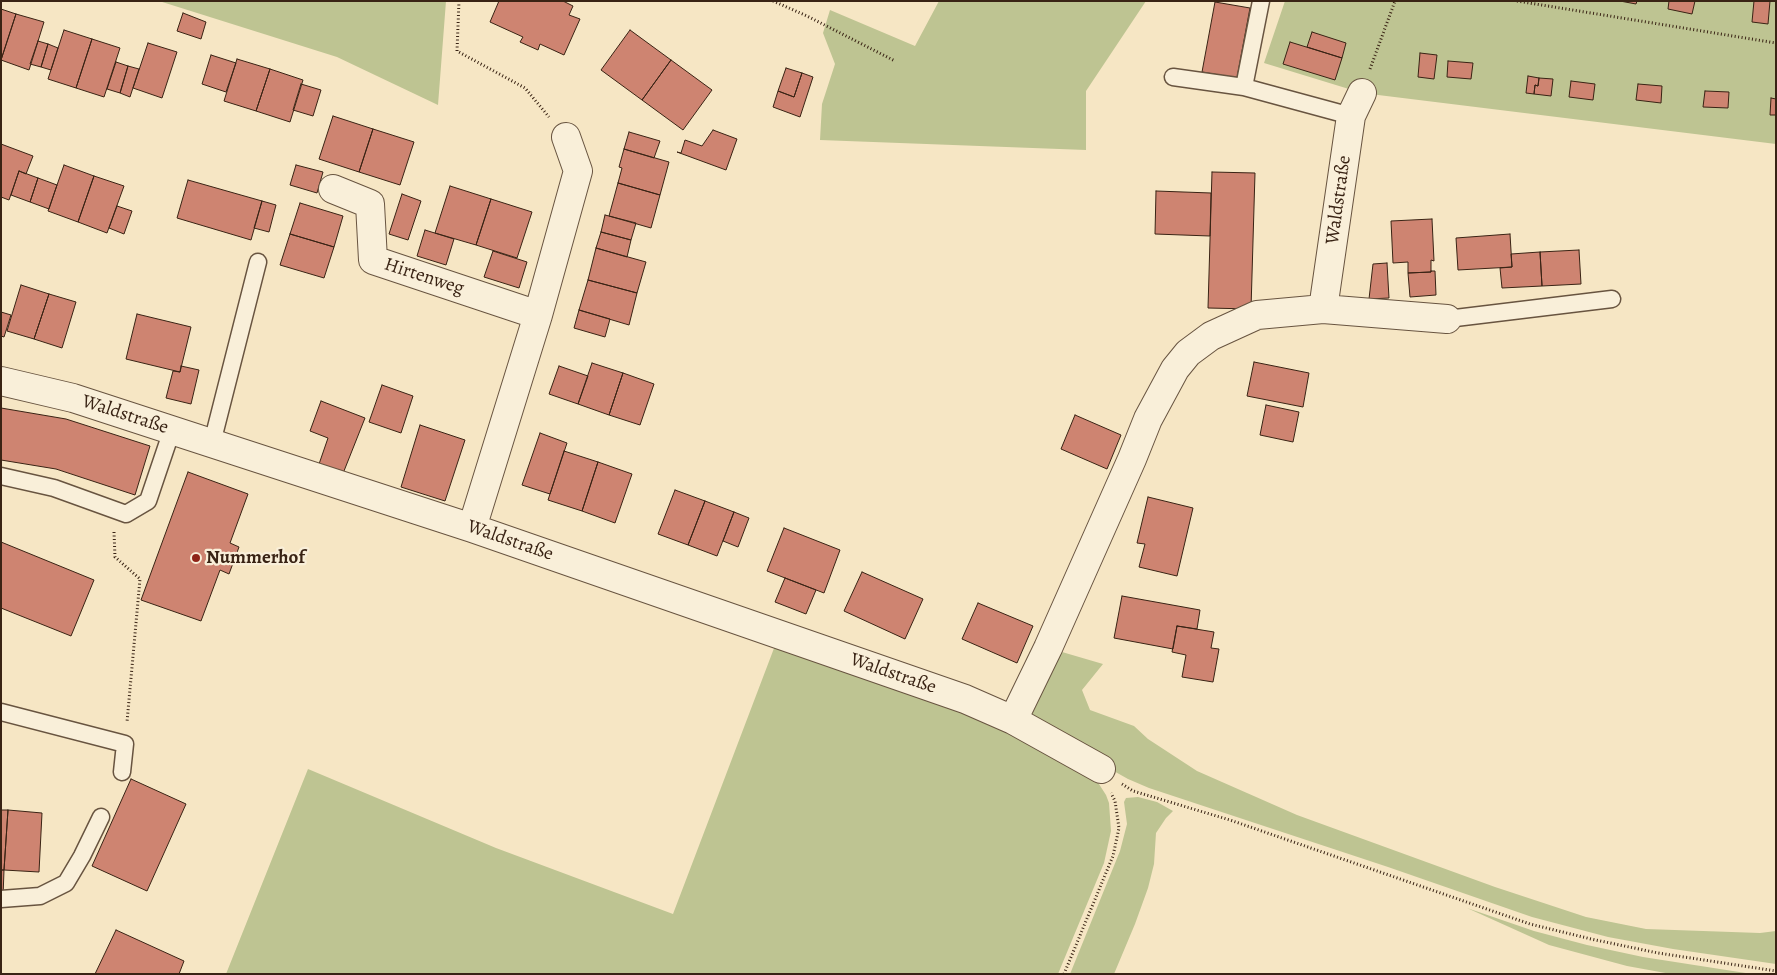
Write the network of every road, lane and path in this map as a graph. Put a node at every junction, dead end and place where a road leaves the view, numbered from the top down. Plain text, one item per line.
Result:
1 (459, 1) edge
2 (773, 1) edge
3 (1261, 1) edge
4 (1395, 1) edge
5 (1517, 1) edge
6 (1776, 43) edge
7 (895, 62) dead end
8 (1173, 76) dead end
9 (1244, 87) junction
10 (1356, 105) junction
11 (566, 137) joint
12 (333, 189) dead end
13 (258, 262) dead end
14 (1612, 299) dead end
15 (1323, 309) junction
16 (538, 315) junction
17 (1447, 319) joint
18 (1, 381) edge
19 (172, 430) junction
20 (212, 443) junction
21 (1, 476) edge
22 (112, 509) junction
23 (472, 528) junction
24 (1, 712) edge
25 (1013, 720) junction
26 (125, 744) junction
27 (1101, 769) junction
28 (122, 772) dead end
29 (101, 817) dead end
30 (1, 899) edge
31 (1776, 971) edge
32 (1064, 974) edge

1 - 11 path
2 - 7 path
3 - 9 lane
4 - 10 path
5 - 6 path
8 - 9 lane
9 - 10 lane
10 - 15 street, Waldstraße
11 - 16 street
12 - 16 street, Hirtenweg
13 - 20 lane
14 - 17 lane
15 - 17 street
15 - 25 street
16 - 23 street
18 - 19 street, Waldstraße
19 - 20 street, Waldstraße
19 - 22 lane
20 - 23 street, Waldstraße
21 - 22 lane
22 - 26 path
23 - 25 street, Waldstraße
24 - 26 lane
25 - 27 street, Waldstraße
26 - 28 lane
27 - 31 path
27 - 32 path
29 - 30 lane

